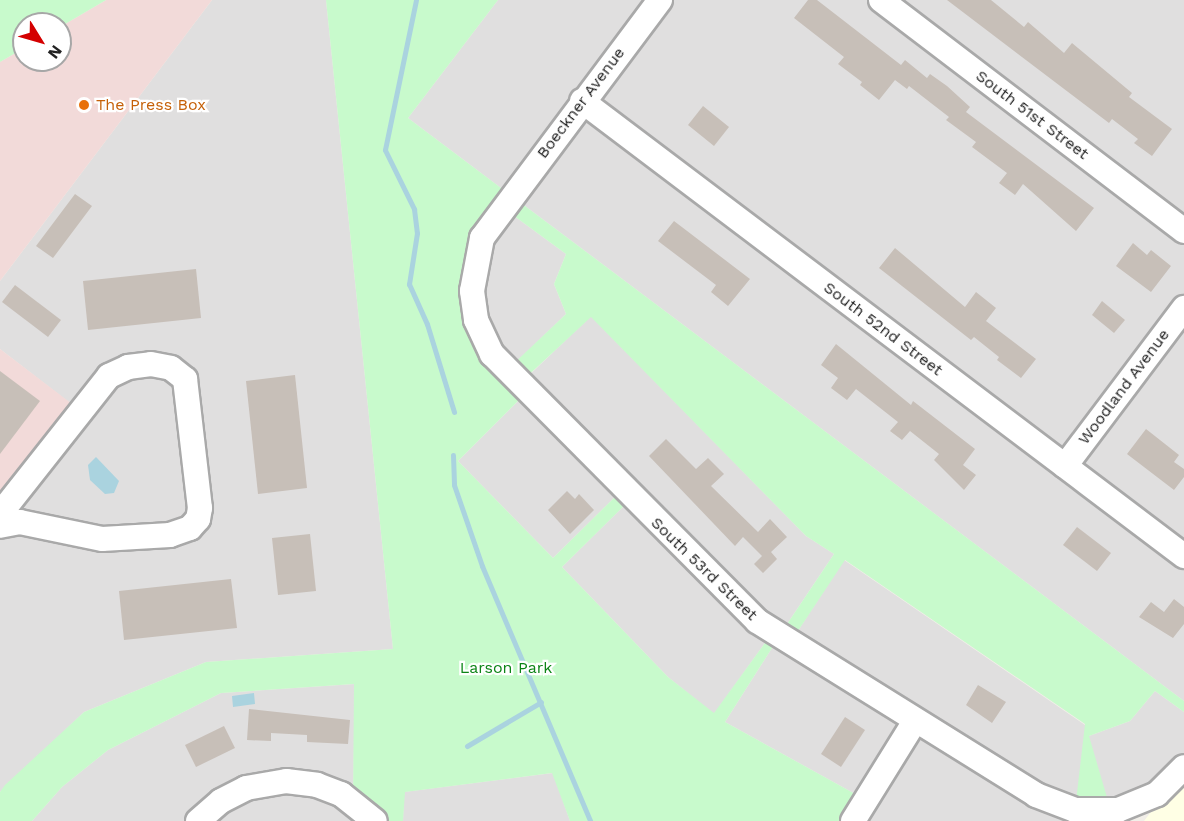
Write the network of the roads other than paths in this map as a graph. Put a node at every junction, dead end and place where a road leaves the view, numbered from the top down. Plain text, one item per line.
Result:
1 (660, 0) edge
2 (881, 0) edge
3 (582, 101) junction
4 (502, 207) joint
5 (1184, 231) edge
6 (1184, 309) edge
7 (1065, 466) junction
8 (0, 514) edge
9 (0, 526) edge
10 (1184, 556) edge
11 (915, 721) junction
12 (1184, 767) edge
13 (198, 821) edge
14 (375, 821) edge
15 (853, 821) edge

1 - 3 street, Boeckner Avenue
2 - 5 street, South 51st Street
3 - 4 street, Boeckner Avenue
3 - 7 street, South 52nd Street
4 - 11 street, South 53rd Street
6 - 7 street, Woodland Avenue
7 - 10 street, South 52nd Street
8 - 9 street
11 - 12 street, South 53rd Street
11 - 15 street
13 - 14 street

